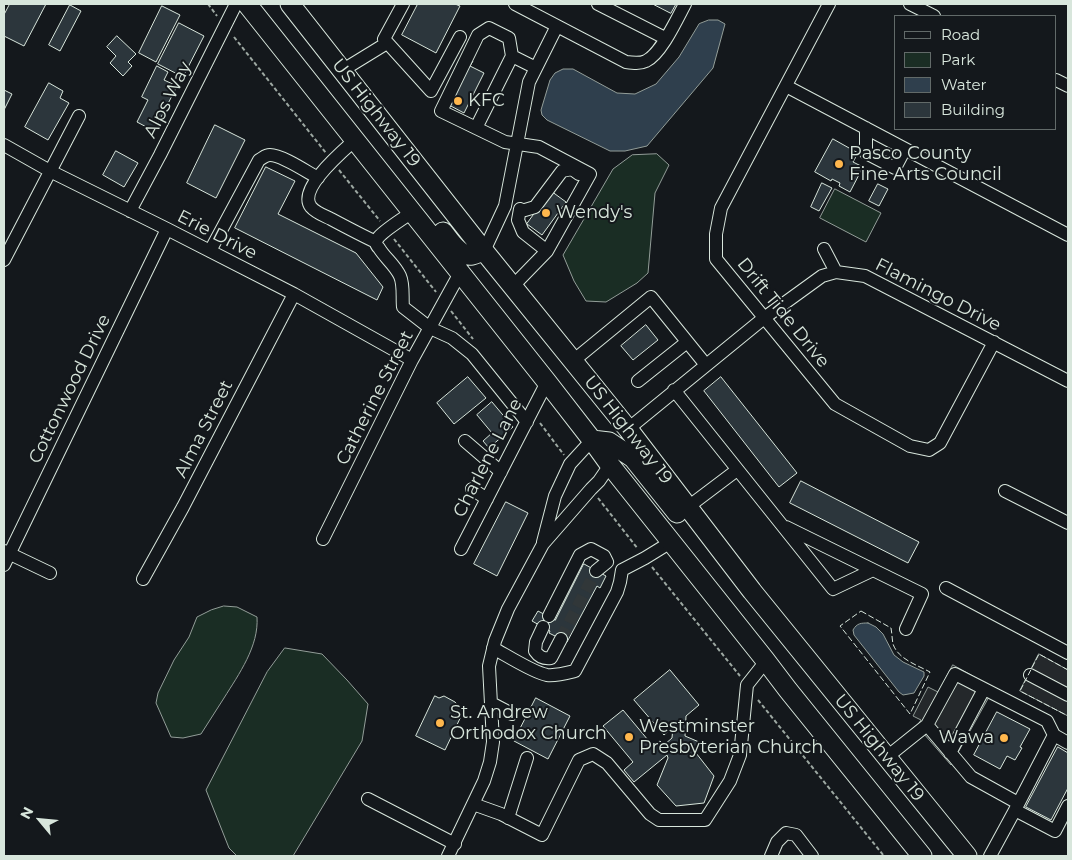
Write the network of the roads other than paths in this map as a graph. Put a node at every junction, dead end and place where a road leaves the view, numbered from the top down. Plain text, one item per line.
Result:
1 (236, 4) edge
2 (247, 4) edge
3 (290, 4) edge
4 (403, 4) edge
5 (515, 4) edge
6 (598, 4) edge
7 (686, 4) edge
8 (829, 4) edge
9 (910, 4) edge
10 (932, 15) edge
11 (558, 26) junction
12 (460, 37) dead end
13 (665, 38) junction
14 (387, 43) junction
15 (512, 56) junction
16 (536, 68) junction
17 (342, 70) junction
18 (786, 86) junction
19 (322, 98) junction
20 (79, 116) dead end
21 (476, 128) junction
22 (866, 128) junction
23 (355, 140) junction
24 (4, 144) edge
25 (517, 144) junction
26 (905, 149) junction
27 (564, 160) junction
28 (50, 171) junction
29 (318, 178) junction
30 (582, 188) junction
31 (504, 206) junction
32 (523, 209) junction
33 (130, 211) junction
34 (412, 212) junction
35 (167, 229) junction
36 (1068, 235) edge
37 (376, 242) junction
38 (824, 249) dead end
39 (547, 250) junction
40 (210, 251) junction
41 (484, 251) junction
42 (4, 260) edge
43 (836, 272) junction
44 (460, 273) junction
45 (512, 286) junction
46 (294, 294) junction
47 (764, 318) junction
48 (430, 328) junction
49 (688, 342) junction
50 (994, 342) junction
51 (412, 360) junction
52 (573, 361) junction
53 (706, 365) junction
54 (638, 381) dead end
55 (1068, 381) edge
56 (547, 382) junction
57 (674, 390) junction
58 (529, 417) junction
59 (628, 429) junction
60 (592, 440) junction
61 (465, 441) dead end
62 (610, 465) junction
63 (737, 470) junction
64 (500, 472) junction
65 (472, 489) dead end
66 (1006, 491) dead end
67 (486, 499) junction
68 (688, 507) junction
69 (1068, 523) edge
70 (782, 525) junction
71 (322, 539) dead end
72 (671, 542) junction
73 (542, 544) junction
74 (460, 550) dead end
75 (6, 557) edge
76 (607, 562) junction
77 (622, 570) junction
78 (873, 570) junction
79 (596, 571) tunnel mouth
80 (50, 573) dead end
81 (143, 579) dead end
82 (946, 588) dead end
83 (752, 591) junction
84 (906, 629) dead end
85 (561, 639) tunnel mouth
86 (493, 648) junction
87 (1068, 653) edge
88 (551, 658) junction
89 (766, 661) junction
90 (575, 671) junction
91 (1030, 675) dead end
92 (984, 689) junction
93 (1068, 696) edge
94 (490, 703) junction
95 (512, 714) dead end
96 (927, 725) junction
97 (1054, 735) junction
98 (1068, 743) edge
99 (950, 752) junction
100 (887, 757) junction
101 (528, 758) dead end
102 (368, 799) dead end
103 (473, 804) junction
104 (1016, 806) junction
105 (1068, 806) edge
106 (508, 818) junction
107 (455, 844) junction
108 (448, 856) edge
109 (771, 856) edge
110 (812, 856) edge
111 (922, 856) edge
112 (966, 856) edge
113 (990, 856) edge

1 - 33 street, Alps Way
2 - 19 highway, US Highway 19
3 - 17 highway, US Highway 19
4 - 14 street
5 - 11 street
6 - 13 street
7 - 13 street
8 - 18 street, Drift Tide Drive
9 - 10 street
11 - 13 street
11 - 16 street
12 - 14 street
14 - 17 street
15 - 16 street
15 - 21 street
15 - 21 street
16 - 25 street
17 - 41 highway, US Highway 19
18 - 22 street
18 - 47 street, Drift Tide Drive
19 - 23 highway, US Highway 19
19 - 41 highway
20 - 28 street
21 - 25 street
22 - 26 street
22 - 26 street
23 - 29 street
23 - 34 highway, US Highway 19
24 - 28 street, Erie Drive
25 - 27 street
25 - 31 street
26 - 36 street
27 - 30 street
27 - 32 street
28 - 33 street, Erie Drive
28 - 42 street
29 - 37 street
29 - 40 street
30 - 32 street
30 - 39 street
31 - 32 street
31 - 41 street
32 - 39 street
33 - 35 street, Erie Drive
34 - 37 street
34 - 44 highway, US Highway 19
35 - 40 street, Erie Drive
35 - 75 street, Cottonwood Drive
37 - 48 street
38 - 43 street
39 - 45 street
40 - 46 street, Erie Drive
41 - 45 highway, US Highway 19
43 - 47 street
43 - 50 street, Flamingo Drive
44 - 48 street, Catherine Street
44 - 56 highway, US Highway 19
45 - 52 highway, US Highway 19
46 - 51 street, Erie Drive
46 - 81 street, Alma Street
47 - 50 street, Drift Tide Drive
47 - 53 street
48 - 51 street, Catherine Street
48 - 58 street
49 - 52 street
49 - 53 street
49 - 54 street
50 - 55 street, Flamingo Drive
51 - 71 street, Catherine Street
52 - 59 highway, US Highway 19
53 - 57 street
56 - 58 street, Charlene Lane
56 - 60 highway, US Highway 19
57 - 59 street
57 - 63 street
58 - 64 street, Charlene Lane
59 - 68 highway, US Highway 19
60 - 62 highway, US Highway 19
60 - 73 street
60 - 83 highway
61 - 64 street
62 - 72 highway, US Highway 19
62 - 73 street
63 - 68 street
63 - 70 street
64 - 67 street, Charlene Lane
65 - 67 street
66 - 69 street
67 - 74 street, Charlene Lane
68 - 83 highway, US Highway 19
70 - 78 street
70 - 78 street
72 - 77 street
72 - 89 highway, US Highway 19
73 - 86 street
75 - 80 street
76 - 77 street
76 - 79 street
76 - 88 street
77 - 90 street
78 - 84 street
82 - 87 street
83 - 100 highway, US Highway 19
85 - 88 street
86 - 90 street
86 - 94 street
88 - 90 street
89 - 106 street
89 - 111 highway, US Highway 19
91 - 93 street
92 - 96 street
92 - 97 street
92 - 99 street
94 - 95 street
94 - 103 street
96 - 99 street
96 - 100 street
97 - 98 street
97 - 104 street
99 - 104 street
100 - 112 highway, US Highway 19
101 - 106 street
102 - 107 street
103 - 106 street
103 - 107 street
104 - 105 street
104 - 113 street
107 - 108 street
109 - 110 street

